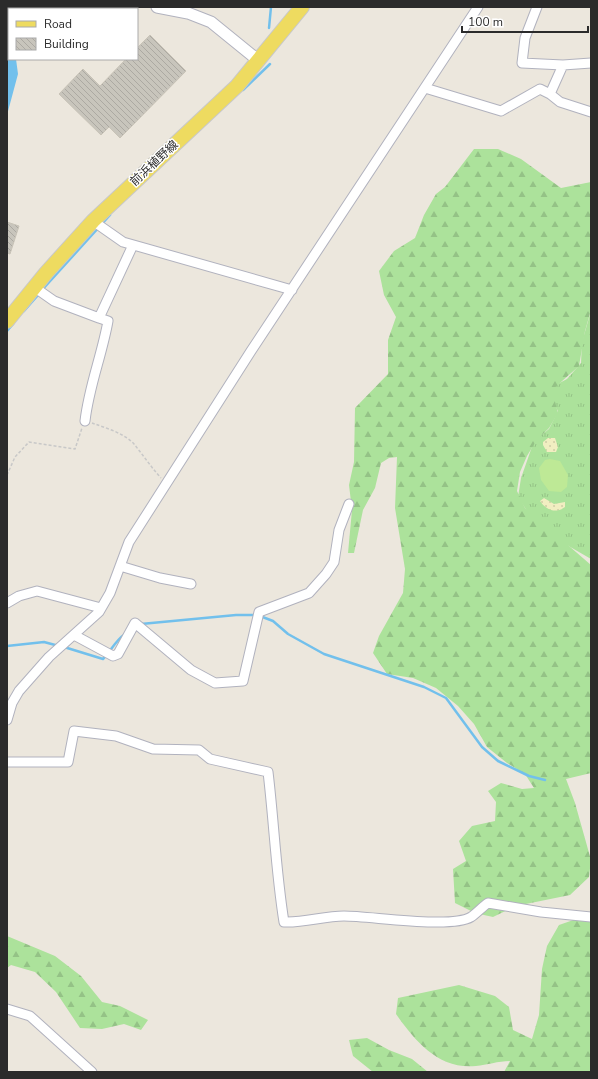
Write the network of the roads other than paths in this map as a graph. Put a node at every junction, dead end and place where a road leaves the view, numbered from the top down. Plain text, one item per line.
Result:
1 (157, 7) edge
2 (302, 7) edge
3 (478, 7) edge
4 (537, 7) edge
5 (259, 61) junction
6 (591, 63) edge
7 (563, 65) junction
8 (426, 88) junction
9 (550, 94) junction
10 (591, 112) edge
11 (93, 221) junction
12 (134, 245) junction
13 (34, 287) junction
14 (292, 290) junction
15 (99, 318) junction
16 (7, 321) edge
17 (85, 421) road end
18 (349, 504) dead end
19 (120, 566) junction
20 (191, 584) dead end
21 (7, 604) edge
22 (102, 608) junction
23 (74, 635) junction
24 (7, 720) edge
25 (7, 762) edge
26 (591, 917) edge
27 (7, 1009) edge
28 (92, 1072) edge

1 - 5 street
2 - 5 main road, 前浜植野線
3 - 8 street
4 - 7 street
5 - 11 main road, 前浜植野線
6 - 7 street
7 - 9 street
8 - 9 street
8 - 14 street
9 - 10 street
11 - 12 street
11 - 13 main road, 前浜植野線
12 - 14 street
12 - 15 street
13 - 15 street
13 - 16 main road, 前浜植野線
14 - 19 street
15 - 17 street
18 - 23 street
19 - 20 street
19 - 22 street
21 - 22 street
22 - 23 street
23 - 24 street
25 - 26 street
27 - 28 street

